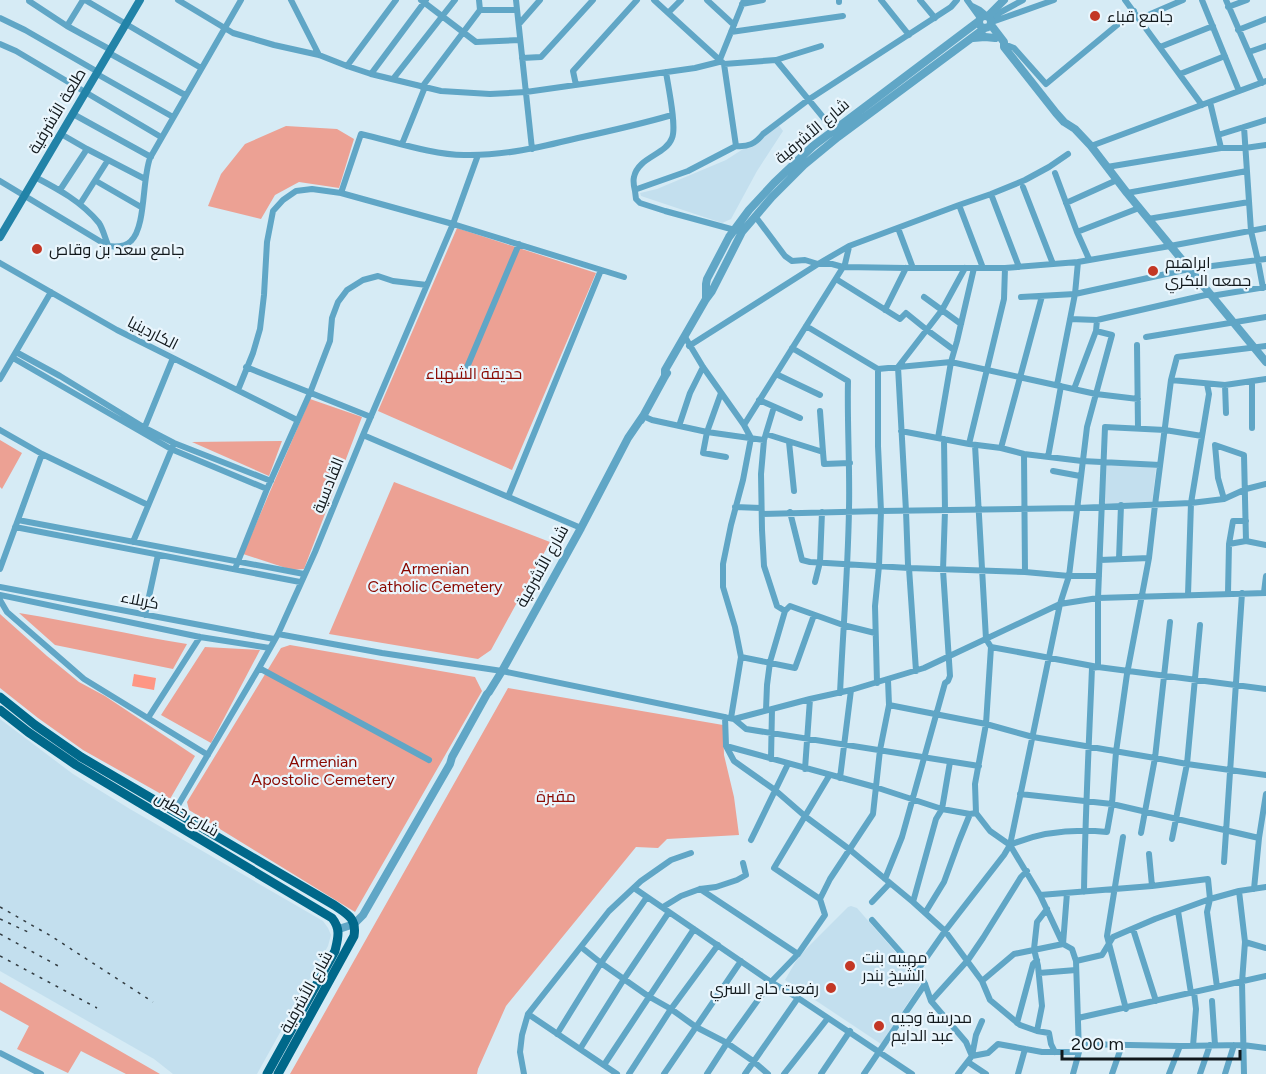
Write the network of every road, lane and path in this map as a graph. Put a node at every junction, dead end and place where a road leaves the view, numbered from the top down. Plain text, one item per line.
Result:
1 (29, 0) edge
2 (84, 0) edge
3 (140, 0) edge
4 (178, 0) edge
5 (241, 0) edge
6 (291, 0) edge
7 (396, 0) edge
8 (455, 0) edge
9 (479, 0) edge
10 (516, 0) edge
11 (540, 0) edge
12 (593, 0) edge
13 (637, 0) edge
14 (654, 0) edge
15 (681, 0) edge
16 (707, 0) edge
17 (763, 0) edge
18 (881, 0) edge
19 (920, 0) edge
20 (957, 0) edge
21 (967, 0) edge
22 (1004, 0) edge
23 (1023, 0) edge
24 (1054, 0) edge
25 (1125, 0) edge
26 (1183, 0) edge
27 (1202, 0) edge
28 (1247, 0) edge
29 (423, 1) edge
30 (743, 2) edge
31 (1227, 3) edge
32 (517, 9) junction
33 (480, 10) junction
34 (1134, 12) junction
35 (668, 13) junction
36 (443, 16) junction
37 (843, 16) dead end
38 (0, 18) edge
39 (935, 18) junction
40 (1139, 19) junction
41 (1266, 19) edge
42 (986, 21) junction
43 (126, 24) junction
44 (519, 24) junction
45 (734, 25) junction
46 (67, 26) junction
47 (1213, 26) junction
48 (225, 28) junction
49 (1238, 30) junction
50 (463, 32) junction
51 (731, 32) junction
52 (909, 35) junction
53 (971, 38) junction
54 (995, 38) junction
55 (520, 40) junction
56 (0, 44) edge
57 (821, 46) dead end
58 (1005, 46) junction
59 (1266, 46) edge
60 (1160, 47) junction
61 (110, 52) junction
62 (1249, 52) junction
63 (319, 55) junction
64 (1225, 56) junction
65 (522, 58) junction
66 (776, 60) junction
67 (722, 62) junction
68 (347, 66) junction
69 (201, 68) junction
70 (666, 72) junction
71 (97, 73) junction
72 (371, 74) junction
73 (1180, 74) junction
74 (393, 79) junction
75 (1264, 82) edge
76 (576, 85) junction
77 (423, 87) junction
78 (1239, 91) junction
79 (526, 92) junction
80 (85, 93) junction
81 (185, 95) junction
82 (808, 100) junction
83 (1210, 102) junction
84 (1202, 105) junction
85 (73, 114) junction
86 (672, 115) junction
87 (173, 117) junction
88 (1266, 120) edge
89 (1244, 127) junction
90 (61, 134) junction
91 (836, 134) junction
92 (1218, 135) junction
93 (161, 137) junction
94 (402, 144) junction
95 (1266, 145) edge
96 (736, 146) junction
97 (1091, 146) junction
98 (1221, 148) junction
99 (1245, 148) junction
100 (87, 149) junction
101 (532, 149) junction
102 (478, 154) junction
103 (1068, 154) dead end
104 (151, 157) junction
105 (108, 160) junction
106 (1107, 167) junction
107 (1247, 171) junction
108 (1055, 173) dead end
109 (35, 177) junction
110 (145, 179) junction
111 (1117, 180) junction
112 (0, 181) edge
113 (96, 181) junction
114 (1023, 187) dead end
115 (60, 190) junction
116 (634, 191) junction
117 (341, 193) junction
118 (1127, 193) junction
119 (991, 194) junction
120 (25, 196) junction
121 (1249, 202) junction
122 (1066, 203) junction
123 (80, 204) junction
124 (959, 205) junction
125 (141, 207) junction
126 (1139, 208) junction
127 (755, 216) junction
128 (1148, 219) junction
129 (453, 224) junction
130 (898, 228) junction
131 (1266, 228) edge
132 (738, 231) junction
133 (1251, 231) junction
134 (1077, 232) junction
135 (0, 237) edge
136 (519, 244) junction
137 (108, 246) junction
138 (849, 246) junction
139 (1170, 246) junction
140 (1089, 259) junction
141 (1266, 259) edge
142 (1077, 261) junction
143 (1258, 261) junction
144 (0, 263) edge
145 (818, 264) junction
146 (1053, 264) junction
147 (843, 267) junction
148 (1019, 267) junction
149 (909, 268) junction
150 (965, 268) junction
151 (974, 268) junction
152 (983, 268) junction
153 (1005, 268) junction
154 (1189, 269) junction
155 (601, 270) junction
156 (624, 278) dead end
157 (836, 279) junction
158 (427, 285) junction
159 (1265, 287) edge
160 (51, 292) junction
161 (1075, 294) junction
162 (1210, 295) junction
163 (1042, 296) junction
164 (924, 297) dead end
165 (1021, 297) dead end
166 (885, 310) junction
167 (942, 310) junction
168 (1266, 317) edge
169 (1070, 319) junction
170 (1097, 320) junction
171 (1235, 322) junction
172 (962, 324) junction
173 (806, 326) junction
174 (927, 330) junction
175 (1096, 331) junction
176 (685, 337) junction
177 (1146, 337) dead end
178 (1137, 345) dead end
179 (689, 346) junction
180 (1266, 346) edge
181 (792, 348) junction
182 (1255, 348) junction
183 (954, 350) junction
184 (14, 355) junction
185 (173, 358) junction
186 (951, 362) junction
187 (1266, 362) edge
188 (246, 367) junction
189 (703, 367) junction
190 (898, 367) junction
191 (878, 369) junction
192 (987, 370) junction
193 (465, 372) dead end
194 (776, 374) junction
195 (1021, 378) junction
196 (0, 379) edge
197 (1266, 379) edge
198 (1171, 380) junction
199 (1252, 381) junction
200 (1207, 384) junction
201 (1059, 385) junction
202 (1225, 385) junction
203 (1074, 389) junction
204 (238, 390) junction
205 (310, 393) junction
206 (721, 393) junction
207 (1096, 394) junction
208 (820, 395) dead end
209 (1138, 399) junction
210 (759, 400) junction
211 (774, 407) junction
212 (820, 411) dead end
213 (1226, 413) dead end
214 (643, 416) junction
215 (370, 417) junction
216 (800, 417) dead end
217 (297, 420) junction
218 (744, 425) junction
219 (679, 426) junction
220 (1138, 428) junction
221 (1252, 428) dead end
222 (0, 430) edge
223 (143, 430) junction
224 (1165, 430) junction
225 (901, 431) junction
226 (706, 432) junction
227 (363, 435) junction
228 (1202, 436) junction
229 (765, 437) junction
230 (751, 438) junction
231 (941, 439) junction
232 (789, 442) junction
233 (972, 444) junction
234 (173, 446) junction
235 (1001, 448) junction
236 (823, 452) junction
237 (42, 454) junction
238 (1024, 454) junction
239 (726, 457) dead end
240 (1048, 457) junction
241 (1082, 460) junction
242 (1104, 462) junction
243 (850, 463) junction
244 (1160, 465) junction
245 (1053, 471) dead end
246 (1080, 476) junction
247 (271, 481) junction
248 (1266, 484) edge
249 (267, 489) junction
250 (1246, 489) junction
251 (794, 491) dead end
252 (508, 497) junction
253 (1224, 499) junction
254 (1191, 503) junction
255 (148, 505) junction
256 (1155, 505) junction
257 (1103, 506) junction
258 (1121, 506) junction
259 (735, 507) junction
260 (1077, 508) junction
261 (1024, 509) junction
262 (979, 510) junction
263 (761, 511) junction
264 (849, 511) junction
265 (881, 511) junction
266 (906, 511) junction
267 (945, 511) junction
268 (790, 512) junction
269 (822, 512) junction
270 (18, 520) junction
271 (1246, 521) junction
272 (15, 527) junction
273 (581, 528) junction
274 (133, 542) junction
275 (1246, 542) junction
276 (1229, 544) junction
277 (1266, 545) edge
278 (158, 555) junction
279 (1149, 558) junction
280 (1119, 559) junction
281 (1100, 560) junction
282 (237, 562) junction
283 (819, 562) junction
284 (847, 564) junction
285 (879, 566) junction
286 (909, 568) junction
287 (0, 569) edge
288 (235, 569) junction
289 (943, 570) junction
290 (982, 571) junction
291 (1025, 572) junction
292 (304, 574) junction
293 (1069, 576) junction
294 (1099, 576) junction
295 (1266, 576) edge
296 (300, 582) junction
297 (815, 582) dead end
298 (0, 587) edge
299 (1265, 592) edge
300 (1228, 593) junction
301 (1242, 593) junction
302 (0, 595) edge
303 (1188, 595) junction
304 (1143, 596) junction
305 (1098, 598) junction
306 (0, 600) edge
307 (1060, 604) junction
308 (785, 611) junction
309 (145, 615) junction
310 (814, 615) junction
311 (1170, 622) dead end
312 (843, 625) junction
313 (1200, 625) dead end
314 (875, 633) junction
315 (200, 637) junction
316 (276, 637) junction
317 (986, 639) junction
318 (992, 647) junction
319 (270, 648) junction
320 (949, 656) junction
321 (741, 657) junction
322 (1049, 659) junction
323 (770, 662) junction
324 (1098, 667) junction
325 (259, 668) junction
326 (502, 671) junction
327 (916, 671) junction
328 (1128, 671) junction
329 (1164, 676) junction
330 (888, 680) junction
331 (1195, 680) junction
332 (877, 682) junction
333 (1236, 684) junction
334 (1266, 689) edge
335 (851, 690) junction
336 (840, 693) junction
337 (0, 697) edge
338 (810, 699) junction
339 (889, 705) junction
340 (769, 709) junction
341 (0, 710) edge
342 (937, 715) junction
343 (148, 718) junction
344 (730, 718) junction
345 (986, 724) junction
346 (772, 733) junction
347 (1033, 737) junction
348 (808, 739) junction
349 (845, 745) junction
350 (726, 746) junction
351 (1089, 747) junction
352 (880, 750) junction
353 (1116, 752) junction
354 (208, 755) junction
355 (925, 758) junction
356 (1155, 758) junction
357 (771, 759) junction
358 (429, 760) dead end
359 (950, 762) junction
360 (788, 764) junction
361 (1187, 764) junction
362 (979, 766) junction
363 (805, 769) junction
364 (1230, 770) junction
365 (1266, 775) edge
366 (829, 776) junction
367 (840, 778) junction
368 (875, 788) junction
369 (775, 790) junction
370 (1020, 794) junction
371 (1266, 794) edge
372 (912, 799) junction
373 (1087, 801) junction
374 (1112, 804) junction
375 (942, 809) junction
376 (1144, 811) junction
377 (174, 812) junction
378 (973, 814) junction
379 (806, 817) junction
380 (1176, 818) junction
381 (1085, 830) junction
382 (1227, 831) junction
383 (1141, 833) dead end
384 (1123, 837) dead end
385 (1259, 838) junction
386 (1172, 839) dead end
387 (750, 840) dead end
388 (1010, 844) junction
389 (849, 849) junction
390 (691, 853) dead end
391 (1149, 854) dead end
392 (1224, 862) dead end
393 (743, 863) dead end
394 (1027, 871) junction
395 (888, 881) junction
396 (1152, 886) junction
397 (1266, 887) edge
398 (634, 888) junction
399 (700, 889) junction
400 (1115, 889) junction
401 (1254, 889) junction
402 (1239, 891) junction
403 (1084, 892) junction
404 (1067, 893) junction
405 (1040, 895) junction
406 (647, 897) junction
407 (820, 899) junction
408 (1210, 899) junction
409 (872, 902) dead end
410 (913, 902) junction
411 (663, 907) junction
412 (1047, 909) junction
413 (1178, 911) junction
414 (669, 912) junction
415 (925, 913) junction
416 (872, 920) dead end
417 (354, 924) junction
418 (339, 929) junction
419 (693, 929) junction
420 (1133, 929) junction
421 (945, 931) junction
422 (1245, 942) junction
423 (1063, 944) junction
424 (1109, 944) junction
425 (718, 945) junction
426 (581, 947) junction
427 (1266, 948) edge
428 (1034, 949) junction
429 (798, 954) junction
430 (968, 960) junction
431 (1037, 960) junction
432 (741, 961) junction
433 (1076, 961) junction
434 (601, 963) junction
435 (1076, 970) junction
436 (917, 971) junction
437 (1039, 973) junction
438 (1266, 976) edge
439 (624, 979) junction
440 (982, 981) junction
441 (771, 982) junction
442 (1242, 982) junction
443 (925, 984) junction
444 (1217, 987) junction
445 (1193, 992) junction
446 (648, 996) junction
447 (798, 998) junction
448 (930, 1000) junction
449 (1156, 1001) junction
450 (1212, 1002) dead end
451 (671, 1009) junction
452 (1126, 1009) junction
453 (528, 1014) junction
454 (828, 1018) junction
455 (1078, 1018) junction
456 (982, 1021) dead end
457 (1017, 1023) junction
458 (696, 1027) junction
459 (850, 1031) junction
460 (1037, 1031) junction
461 (557, 1034) junction
462 (727, 1043) junction
463 (1079, 1044) junction
464 (1122, 1045) junction
465 (1212, 1045) junction
466 (1234, 1045) junction
467 (1243, 1045) junction
468 (1180, 1046) junction
469 (1193, 1046) junction
470 (1266, 1048) edge
471 (580, 1049) junction
472 (1025, 1049) junction
473 (880, 1051) junction
474 (1055, 1052) junction
475 (1079, 1052) junction
476 (0, 1053) edge
477 (970, 1059) junction
478 (753, 1061) junction
479 (604, 1065) junction
480 (904, 1072) edge
481 (41, 1074) edge
482 (267, 1074) edge
483 (278, 1074) edge
484 (524, 1074) edge
485 (617, 1074) edge
486 (629, 1074) edge
487 (664, 1074) edge
488 (707, 1074) edge
489 (745, 1074) edge
490 (768, 1074) edge
491 (784, 1074) edge
492 (821, 1074) edge
493 (864, 1074) edge
494 (912, 1074) edge
495 (958, 1074) edge
496 (986, 1074) edge
497 (1018, 1074) edge
498 (1073, 1074) edge
499 (1112, 1074) edge
500 (1169, 1074) edge
501 (1200, 1074) edge
502 (1226, 1074) edge
503 (1244, 1074) edge

1 - 46 street
2 - 43 street
2 - 46 street
3 - 43 main road, طلعة الأشرفية
4 - 48 street
5 - 48 street
6 - 63 street
7 - 68 street
8 - 36 street
9 - 33 street
10 - 32 street
11 - 44 street
12 - 65 street
13 - 76 street
14 - 35 street
15 - 35 street
16 - 45 street
17 - 30 street
18 - 52 street
19 - 39 street
20 - 39 street
21 - 42 street
22 - 42 street
23 - 42 street, شارع الأشرفية
24 - 42 street, شارع الأشرفية
25 - 34 street
26 - 40 street
27 - 47 street
28 - 31 street
29 - 36 street
29 - 72 street
30 - 45 street
31 - 49 street
32 - 33 street
32 - 44 street
33 - 50 street
34 - 40 street
34 - 58 street
35 - 67 street
36 - 50 street
36 - 74 street
37 - 51 street
38 - 71 street
39 - 52 street
40 - 60 street
41 - 49 street
42 - 53 street, شارع الأشرفية
42 - 54 street
42 - 58 street
42 - 91 street, شارع الأشرفية
43 - 61 main road, طلعة الأشرفية
43 - 69 street
44 - 55 street
45 - 51 street
46 - 61 street
47 - 60 street
47 - 64 street
48 - 63 street
48 - 69 street
49 - 62 street
50 - 55 street
50 - 77 street
51 - 67 street
52 - 82 street
53 - 54 street
53 - 91 street, شارع الأشرفية
54 - 58 street
55 - 65 street
56 - 80 street
57 - 66 street
58 - 97 street
59 - 62 street
60 - 73 street
61 - 71 main road, طلعة الأشرفية
61 - 81 street
62 - 75 street
63 - 68 street
64 - 73 street
64 - 78 street
65 - 79 street
66 - 67 street
66 - 82 street
67 - 70 street
67 - 96 street
68 - 72 street
69 - 81 street
70 - 76 street
70 - 86 street
71 - 80 main road, طلعة الأشرفية
71 - 87 street
72 - 74 street
73 - 84 street
74 - 77 street
75 - 78 street
76 - 79 street
77 - 79 street
77 - 94 street
78 - 83 street
79 - 101 street
80 - 85 main road, طلعة الأشرفية
80 - 93 street
81 - 87 street
82 - 91 street
82 - 96 street
83 - 84 street
83 - 92 street
84 - 97 street
85 - 90 main road, طلعة الأشرفية
85 - 104 street
86 - 101 street
86 - 116 street
87 - 93 street
88 - 89 street
89 - 92 street
89 - 99 street
90 - 100 street
90 - 109 main road, طلعة الأشرفية
91 - 127 street, شارع الأشرفية
91 - 132 street, شارع الأشرفية
92 - 98 street
93 - 104 street
94 - 102 street
94 - 117 street
95 - 99 street
96 - 116 street
97 - 106 street
98 - 99 street
98 - 106 street
99 - 107 street
100 - 105 street
100 - 115 street
101 - 102 street
102 - 129 street, القادسية
103 - 119 street
104 - 110 street
105 - 110 street
105 - 113 street
106 - 111 street
107 - 118 street
107 - 121 street
108 - 122 street
109 - 115 street
109 - 120 main road, طلعة الأشرفية
110 - 125 street
111 - 118 street
111 - 122 street
112 - 120 street
113 - 123 street
113 - 125 street
114 - 146 street
115 - 123 street
116 - 132 street
117 - 129 street
117 - 188 street
118 - 126 street
119 - 124 street
119 - 148 street
120 - 135 main road, طلعة الأشرفية
120 - 137 street
121 - 128 street
121 - 133 street
122 - 134 street
123 - 137 street
124 - 130 street
124 - 152 street
125 - 137 street
126 - 128 street
126 - 134 street
127 - 132 street, شارع الأشرفية
127 - 145 street
128 - 139 street
129 - 136 street
129 - 158 street, القادسية
130 - 138 street
130 - 149 street
131 - 133 street
132 - 176 street, شارع الأشرفية
133 - 139 street
133 - 143 street
134 - 140 street
136 - 155 street
136 - 193 street
138 - 145 street
138 - 147 street
139 - 140 street
139 - 154 street
140 - 142 street
141 - 143 street
142 - 146 street
142 - 161 street
143 - 154 street
143 - 159 street
144 - 160 street, الكاردينيا
145 - 147 street
145 - 179 street
146 - 148 street
147 - 149 street
147 - 157 street
148 - 153 street
149 - 150 street
149 - 166 street
150 - 151 street
150 - 167 street
151 - 152 street
151 - 172 street
152 - 153 street
153 - 192 street
154 - 161 street
154 - 162 street
155 - 156 street
155 - 252 street
157 - 166 street
157 - 173 street
158 - 205 street
158 - 215 street, القادسية
159 - 162 street
160 - 184 street
160 - 185 street, الكاردينيا
161 - 163 street
161 - 169 street
162 - 170 street
162 - 171 street
163 - 165 street
163 - 195 street
164 - 167 street
166 - 174 street
167 - 172 street
167 - 174 street
168 - 171 street
169 - 170 street
169 - 201 street
170 - 175 street
171 - 177 street
171 - 182 street
172 - 183 street
173 - 181 street
173 - 191 street
174 - 183 street
174 - 190 street
175 - 203 street
175 - 207 street
176 - 179 street
176 - 214 street, شارع الأشرفية
178 - 209 street
179 - 189 street
180 - 182 street
181 - 194 street
181 - 243 street
182 - 187 street
182 - 198 street
183 - 186 street
184 - 196 street
184 - 223 street
185 - 204 street, الكاردينيا
185 - 223 street
186 - 190 street
186 - 192 street
186 - 231 street
188 - 204 street
188 - 205 street
189 - 206 street
189 - 219 street
190 - 191 street
190 - 225 street
191 - 265 street
192 - 195 street
192 - 233 street
194 - 208 street
194 - 210 street
195 - 201 street
195 - 235 street
197 - 199 street
198 - 200 street
198 - 224 street
199 - 202 street
199 - 221 street
200 - 202 street
200 - 228 street
201 - 203 street
201 - 240 street
202 - 213 street
203 - 207 street
204 - 217 street, الكاردينيا
205 - 215 street
205 - 217 street
206 - 218 street
206 - 226 street
207 - 209 street
207 - 241 street
209 - 220 street
210 - 211 street
210 - 218 street
211 - 216 street
211 - 229 street
212 - 236 street
214 - 219 street
214 - 273 street, شارع الأشرفية
215 - 227 street, القادسية
217 - 247 street
218 - 230 street
219 - 226 street
220 - 224 street
220 - 242 street
222 - 237 street
223 - 234 street
224 - 228 street
224 - 244 street
225 - 231 street
225 - 266 street
226 - 230 street
226 - 239 street
227 - 252 street
227 - 292 street, القادسية
228 - 254 street
229 - 230 street
229 - 232 street
229 - 263 street
230 - 259 street
231 - 233 street
231 - 267 street
232 - 236 street
232 - 251 street
233 - 235 street
233 - 262 street
234 - 247 street
234 - 249 street
234 - 255 street
235 - 238 street
236 - 243 street
237 - 255 street
237 - 270 street
238 - 240 street
238 - 261 street
240 - 241 street
241 - 242 street
241 - 246 street
242 - 244 street
242 - 257 street
243 - 264 street
244 - 256 street
245 - 246 street
246 - 260 street
247 - 249 street
248 - 250 street
249 - 282 street
250 - 253 street
250 - 253 street
250 - 271 street
252 - 273 street
253 - 254 street
254 - 256 street
254 - 303 street
255 - 274 street
256 - 258 street
256 - 279 street
257 - 258 street
257 - 260 street
257 - 281 street
258 - 280 street
259 - 263 street
259 - 321 street
260 - 261 street
260 - 293 street
261 - 262 street
261 - 291 street
262 - 267 street
262 - 290 street
263 - 268 street
263 - 308 street
264 - 265 street
264 - 269 street
264 - 284 street
265 - 266 street
265 - 285 street
266 - 267 street
266 - 286 street
267 - 289 street
268 - 269 street
268 - 283 street
269 - 283 street
270 - 272 street
270 - 274 street
271 - 275 street
271 - 276 street
272 - 278 street
272 - 287 street
273 - 326 street, شارع الأشرفية
274 - 282 street
275 - 276 street
275 - 277 street
276 - 300 street
278 - 288 street
278 - 309 street
279 - 280 street
279 - 304 street
280 - 281 street
281 - 294 street
282 - 288 street
282 - 292 street
283 - 284 street
283 - 297 street
284 - 285 street
284 - 312 street
285 - 286 street
285 - 314 street
286 - 289 street
286 - 327 street
288 - 296 street
289 - 290 street
289 - 320 street
290 - 291 street
290 - 317 street
291 - 293 street
292 - 296 street, القادسية
293 - 294 street
293 - 307 street
294 - 305 street
295 - 299 street
296 - 316 street, القادسية
298 - 309 street, كربلاء
299 - 301 street
300 - 301 street
300 - 303 street
301 - 333 street
302 - 315 street, كربلاء
303 - 304 street
304 - 305 street
304 - 328 street
305 - 307 street
305 - 324 street
306 - 343 street
307 - 317 street
307 - 322 street
308 - 310 street
308 - 323 street
309 - 316 street, كربلاء
310 - 312 street
310 - 323 street
311 - 329 street
312 - 314 street
312 - 336 street
313 - 331 street
314 - 332 street
315 - 319 street, كربلاء
315 - 343 street
316 - 319 street, القادسية
316 - 326 street, كربلاء
317 - 318 street
317 - 320 street
318 - 322 street
318 - 345 street
319 - 325 street, القادسية
320 - 327 street
320 - 342 street
321 - 323 street
321 - 344 street
322 - 324 street
322 - 347 street
323 - 340 street
324 - 328 street
324 - 351 street
325 - 354 street, القادسية
325 - 358 street
326 - 344 street, كربلاء
326 - 417 street, شارع الأشرفية
327 - 330 street
328 - 329 street
328 - 353 street
329 - 331 street
329 - 356 street
330 - 332 street
330 - 339 street
331 - 333 street
331 - 361 street
332 - 335 street
333 - 334 street
333 - 364 street
335 - 336 street
335 - 349 street
336 - 338 street
337 - 377 main road, شارع حطين
338 - 340 street
338 - 348 street
339 - 342 street
339 - 352 street
340 - 344 street
340 - 346 street
341 - 418 main road, شارع حطين
342 - 345 street
342 - 355 street
343 - 354 street
344 - 346 street
344 - 350 street
345 - 347 street
345 - 362 street
346 - 348 street
346 - 357 street
347 - 351 street
347 - 370 street
348 - 349 street
348 - 363 street
349 - 352 street
349 - 367 street
350 - 357 street
350 - 369 street
351 - 353 street
351 - 373 street
352 - 355 street
352 - 368 street
353 - 356 street
353 - 374 street
354 - 377 street, القادسية
355 - 359 street
355 - 372 street
356 - 361 street
356 - 376 street
357 - 360 street
359 - 362 street
359 - 375 street
360 - 363 street
360 - 369 street
361 - 364 street
361 - 380 street
362 - 378 street
363 - 366 street
364 - 365 street
364 - 382 street
366 - 367 street
366 - 379 street
367 - 368 street
368 - 372 street
368 - 389 street
369 - 379 street
369 - 387 street
370 - 373 street
370 - 388 street
371 - 385 street
372 - 375 street
372 - 395 street
373 - 374 street
373 - 381 street
374 - 376 street
374 - 381 street
375 - 378 street
375 - 410 street
376 - 380 street
376 - 383 street
377 - 417 main road, شارع حطين
378 - 388 street
378 - 415 street
379 - 389 street
379 - 407 street
380 - 382 street
380 - 386 street
381 - 388 street
381 - 403 street
382 - 385 street
382 - 392 street
384 - 400 street
385 - 401 street
388 - 394 street
388 - 421 street
389 - 395 street
389 - 407 street
390 - 398 street
391 - 396 street
393 - 399 street
394 - 405 street
394 - 430 street
395 - 409 street
395 - 410 street
396 - 400 street
396 - 408 street
397 - 401 street
398 - 406 street
398 - 426 street
399 - 411 street
399 - 429 street
400 - 403 street
400 - 424 street
401 - 402 street
402 - 408 street
402 - 422 street
403 - 404 street
404 - 405 street
404 - 423 street
405 - 412 street
406 - 411 street
406 - 434 street
407 - 429 street
408 - 413 street
408 - 444 street
410 - 415 street
411 - 414 street
412 - 423 street
412 - 428 street
413 - 420 street
413 - 445 street
414 - 419 street
414 - 439 street
415 - 421 street
416 - 436 street
417 - 418 street
417 - 483 main road, شارع الأشرفية
418 - 482 main road, شارع الأشرفية
419 - 425 street
419 - 446 street
420 - 424 street
420 - 449 street
421 - 430 street
421 - 436 street
422 - 427 street
422 - 442 street
423 - 428 street
423 - 433 street
424 - 433 street
424 - 452 street
425 - 432 street
425 - 451 street
426 - 434 street
426 - 453 street
428 - 431 street
428 - 440 street
429 - 441 street
430 - 440 street
430 - 448 street
431 - 437 street
431 - 457 street
432 - 441 street
432 - 458 street
433 - 435 street
434 - 439 street
434 - 461 street
435 - 437 street
435 - 455 street
436 - 443 street
437 - 460 street
438 - 442 street
439 - 446 street
439 - 471 street
440 - 457 street
441 - 447 street
441 - 462 street
442 - 444 street
442 - 467 street
443 - 448 street
443 - 473 street
444 - 445 street
445 - 449 street
445 - 469 street
446 - 451 street
446 - 479 street
447 - 454 street
447 - 478 street
448 - 477 street
449 - 452 street
450 - 465 street
451 - 458 street
451 - 486 street
452 - 455 street
453 - 461 street
453 - 484 street
454 - 459 street
454 - 491 street
455 - 463 street
456 - 477 street
457 - 460 street
458 - 462 street
458 - 487 street
459 - 473 street
459 - 492 street
460 - 474 street
461 - 471 street
462 - 478 street
462 - 488 street
463 - 464 street
463 - 475 street
464 - 468 street
464 - 499 street
465 - 466 street
465 - 469 street
465 - 501 street
466 - 467 street
466 - 502 street
467 - 470 street
467 - 503 street
468 - 469 street
468 - 500 street
471 - 479 street
472 - 474 street
472 - 477 street
472 - 497 street
473 - 480 street
473 - 493 street
474 - 475 street
475 - 498 street
476 - 481 street
477 - 495 street
477 - 496 street
478 - 489 street
478 - 490 street
479 - 485 street
480 - 494 street

